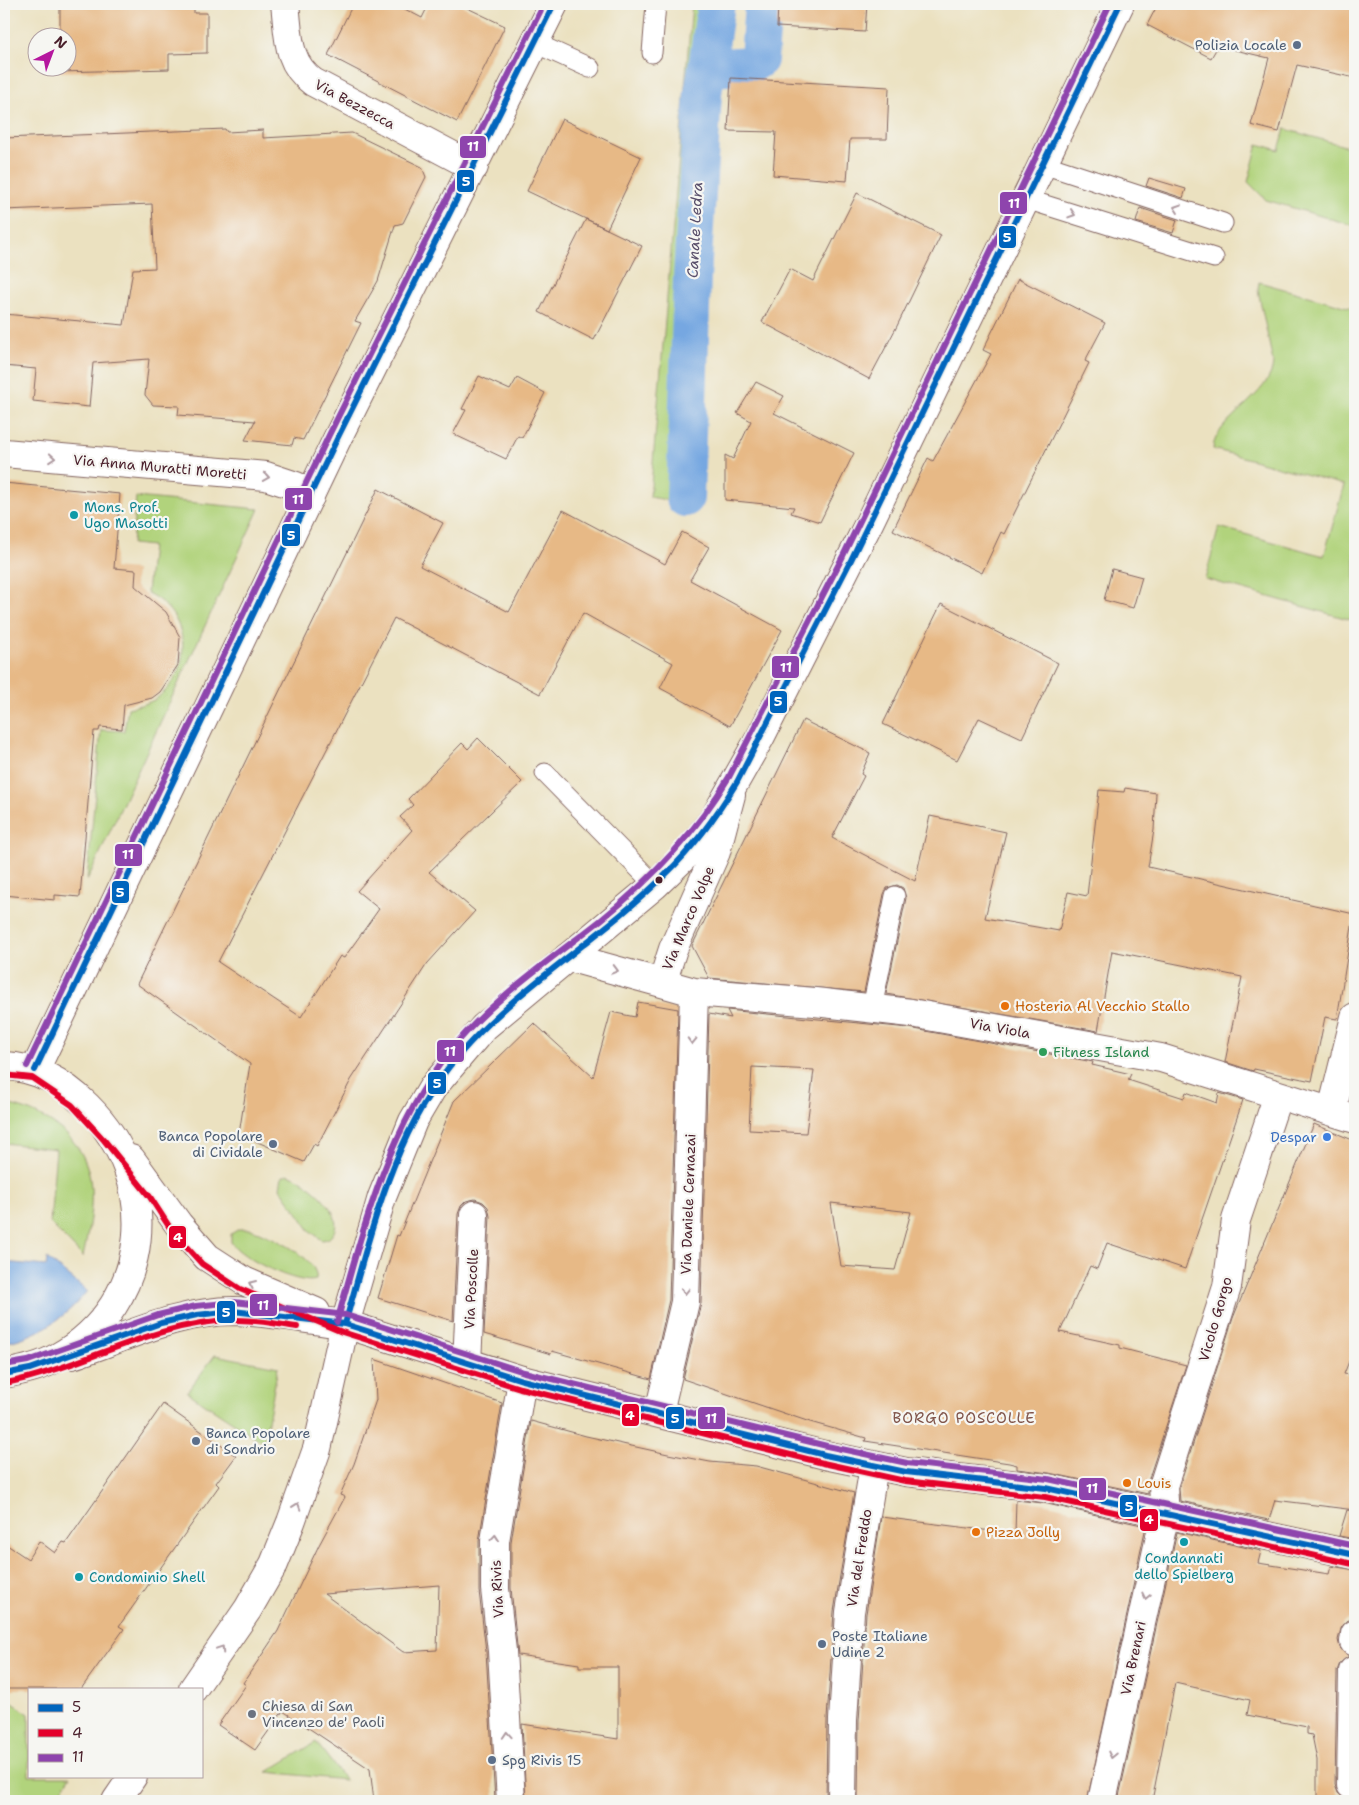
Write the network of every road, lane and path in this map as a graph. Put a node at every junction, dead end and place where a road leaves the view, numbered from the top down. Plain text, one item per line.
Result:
1 (285, 4) edge
2 (554, 4) edge
3 (656, 4) edge
4 (1120, 4) edge
5 (535, 43) junction
6 (652, 53) dead end
7 (590, 68) dead end
8 (1043, 164) junction
9 (474, 167) junction
10 (1026, 199) junction
11 (1224, 223) dead end
12 (1214, 258) dead end
13 (4, 453) edge
14 (310, 497) junction
15 (545, 773) dead end
16 (732, 789) junction
17 (654, 885) junction
18 (895, 896) dead end
19 (568, 957) junction
20 (662, 983) junction
21 (694, 992) junction
22 (872, 1008) junction
23 (1355, 1018) edge
24 (4, 1066) edge
25 (35, 1070) junction
26 (1278, 1095) junction
27 (1344, 1114) edge
28 (111, 1134) junction
29 (474, 1215) dead end
30 (345, 1324) junction
31 (467, 1362) junction
32 (30, 1369) junction
33 (4, 1374) edge
34 (522, 1380) junction
35 (659, 1412) junction
36 (874, 1466) junction
37 (1164, 1514) junction
38 (1355, 1555) edge
39 (1353, 1671) dead end
40 (194, 1688) edge
41 (132, 1778) edge
42 (1352, 1784) dead end
43 (116, 1801) edge
44 (511, 1801) edge
45 (842, 1801) edge
46 (1102, 1801) edge

1 - 9 street, Via Bezzecca
2 - 5 street
3 - 6 lane
4 - 8 street, Via Marco Volpe
5 - 7 lane
5 - 9 street
8 - 10 street, Via Marco Volpe
11 -> 8 lane
9 - 14 street
10 -> 12 lane
10 - 16 street, Via Marco Volpe
13 -> 14 street, Via Anna Muratti Moretti
14 - 25 street
15 - 17 lane
16 - 17 street, Via Marco Volpe
16 - 20 street, Via Marco Volpe
17 - 19 street, Via Marco Volpe
18 - 22 lane
19 -> 20 street, Via Marco Volpe
19 - 30 street, Via Marco Volpe
20 - 21 street, Via Viola
21 - 22 street, Via Viola
21 -> 35 street, Via Daniele Cernazai
22 - 26 street, Via Viola
23 - 27 street
24 - 25 street
25 - 28 street
26 - 27 street, Via Viola
26 - 37 street, Vicolo Gorgo
30 -> 28 street
28 - 32 street
29 - 31 street, Via Poscolle
30 - 31 street
30 - 32 street
40 -> 30 street, Via Marco Volpe
31 - 34 street
32 - 33 street
34 - 35 street
44 -> 34 street, Via Rivis
35 - 36 street
36 - 37 street
36 - 45 street, Via del Freddo
37 - 38 street
37 -> 46 street, Via Brenari
39 - 42 street
41 - 43 street

